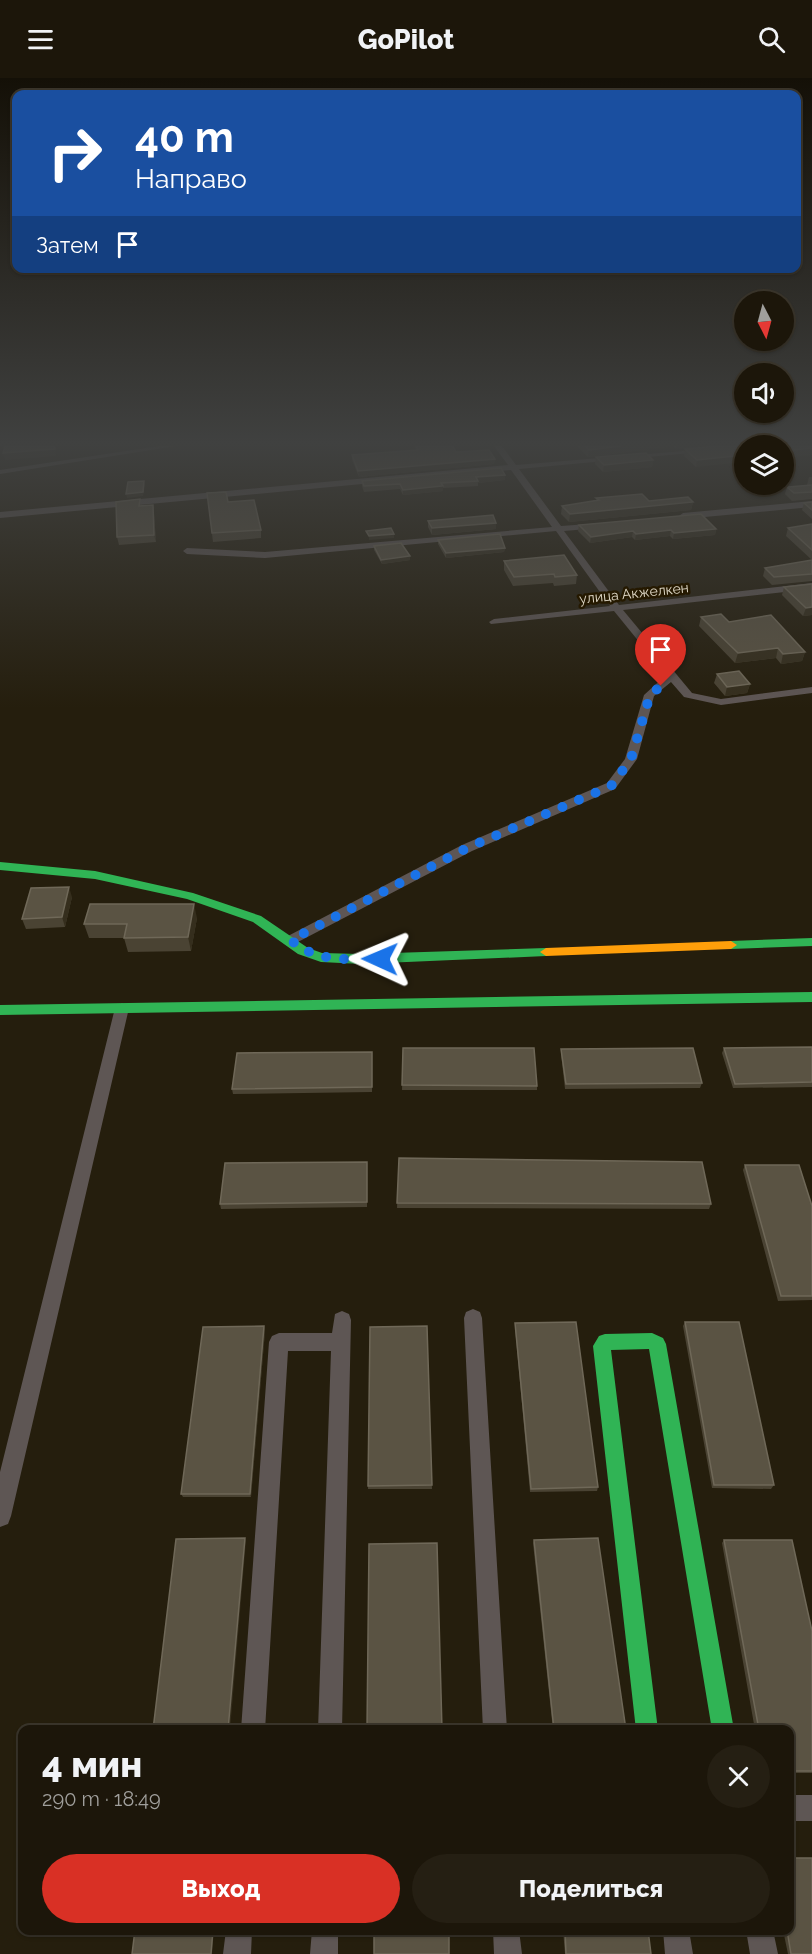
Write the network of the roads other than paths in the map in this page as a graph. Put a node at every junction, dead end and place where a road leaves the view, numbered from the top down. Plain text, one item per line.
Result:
1 (508, 534) edge
2 (563, 534) edge
3 (187, 550) dead end
4 (812, 586) edge
5 (617, 609) junction
6 (494, 622) dead end
7 (672, 676) junction
8 (812, 690) edge
9 (0, 866) edge
10 (291, 940) junction
11 (812, 942) edge
12 (812, 997) edge
13 (122, 1008) junction
14 (0, 1010) edge
15 (473, 1318) dead end
16 (342, 1320) dead end
17 (340, 1342) junction
18 (0, 1516) edge
19 (253, 1725) edge
20 (330, 1725) edge
21 (495, 1725) edge
22 (646, 1725) edge
23 (722, 1725) edge
24 (794, 1808) edge
25 (812, 1808) edge
26 (239, 1935) edge
27 (325, 1935) edge
28 (506, 1935) edge
29 (677, 1935) edge
30 (760, 1935) edge
31 (237, 1954) edge
32 (324, 1954) edge
33 (508, 1954) edge
34 (679, 1954) edge
35 (764, 1954) edge

1 - 3 street
2 - 5 street
4 - 5 street, улица Акжелкен
5 - 6 street, улица Акжелкен
5 - 7 street
7 - 8 street
7 - 10 street
9 - 10 street
10 - 11 street
12 - 13 street
13 - 14 street
13 - 18 street
15 - 21 street
16 - 17 street
17 - 19 street
17 - 20 street
22 - 23 street
24 - 25 street
26 - 31 street
27 - 32 street
28 - 33 street
29 - 34 street
30 - 35 street

